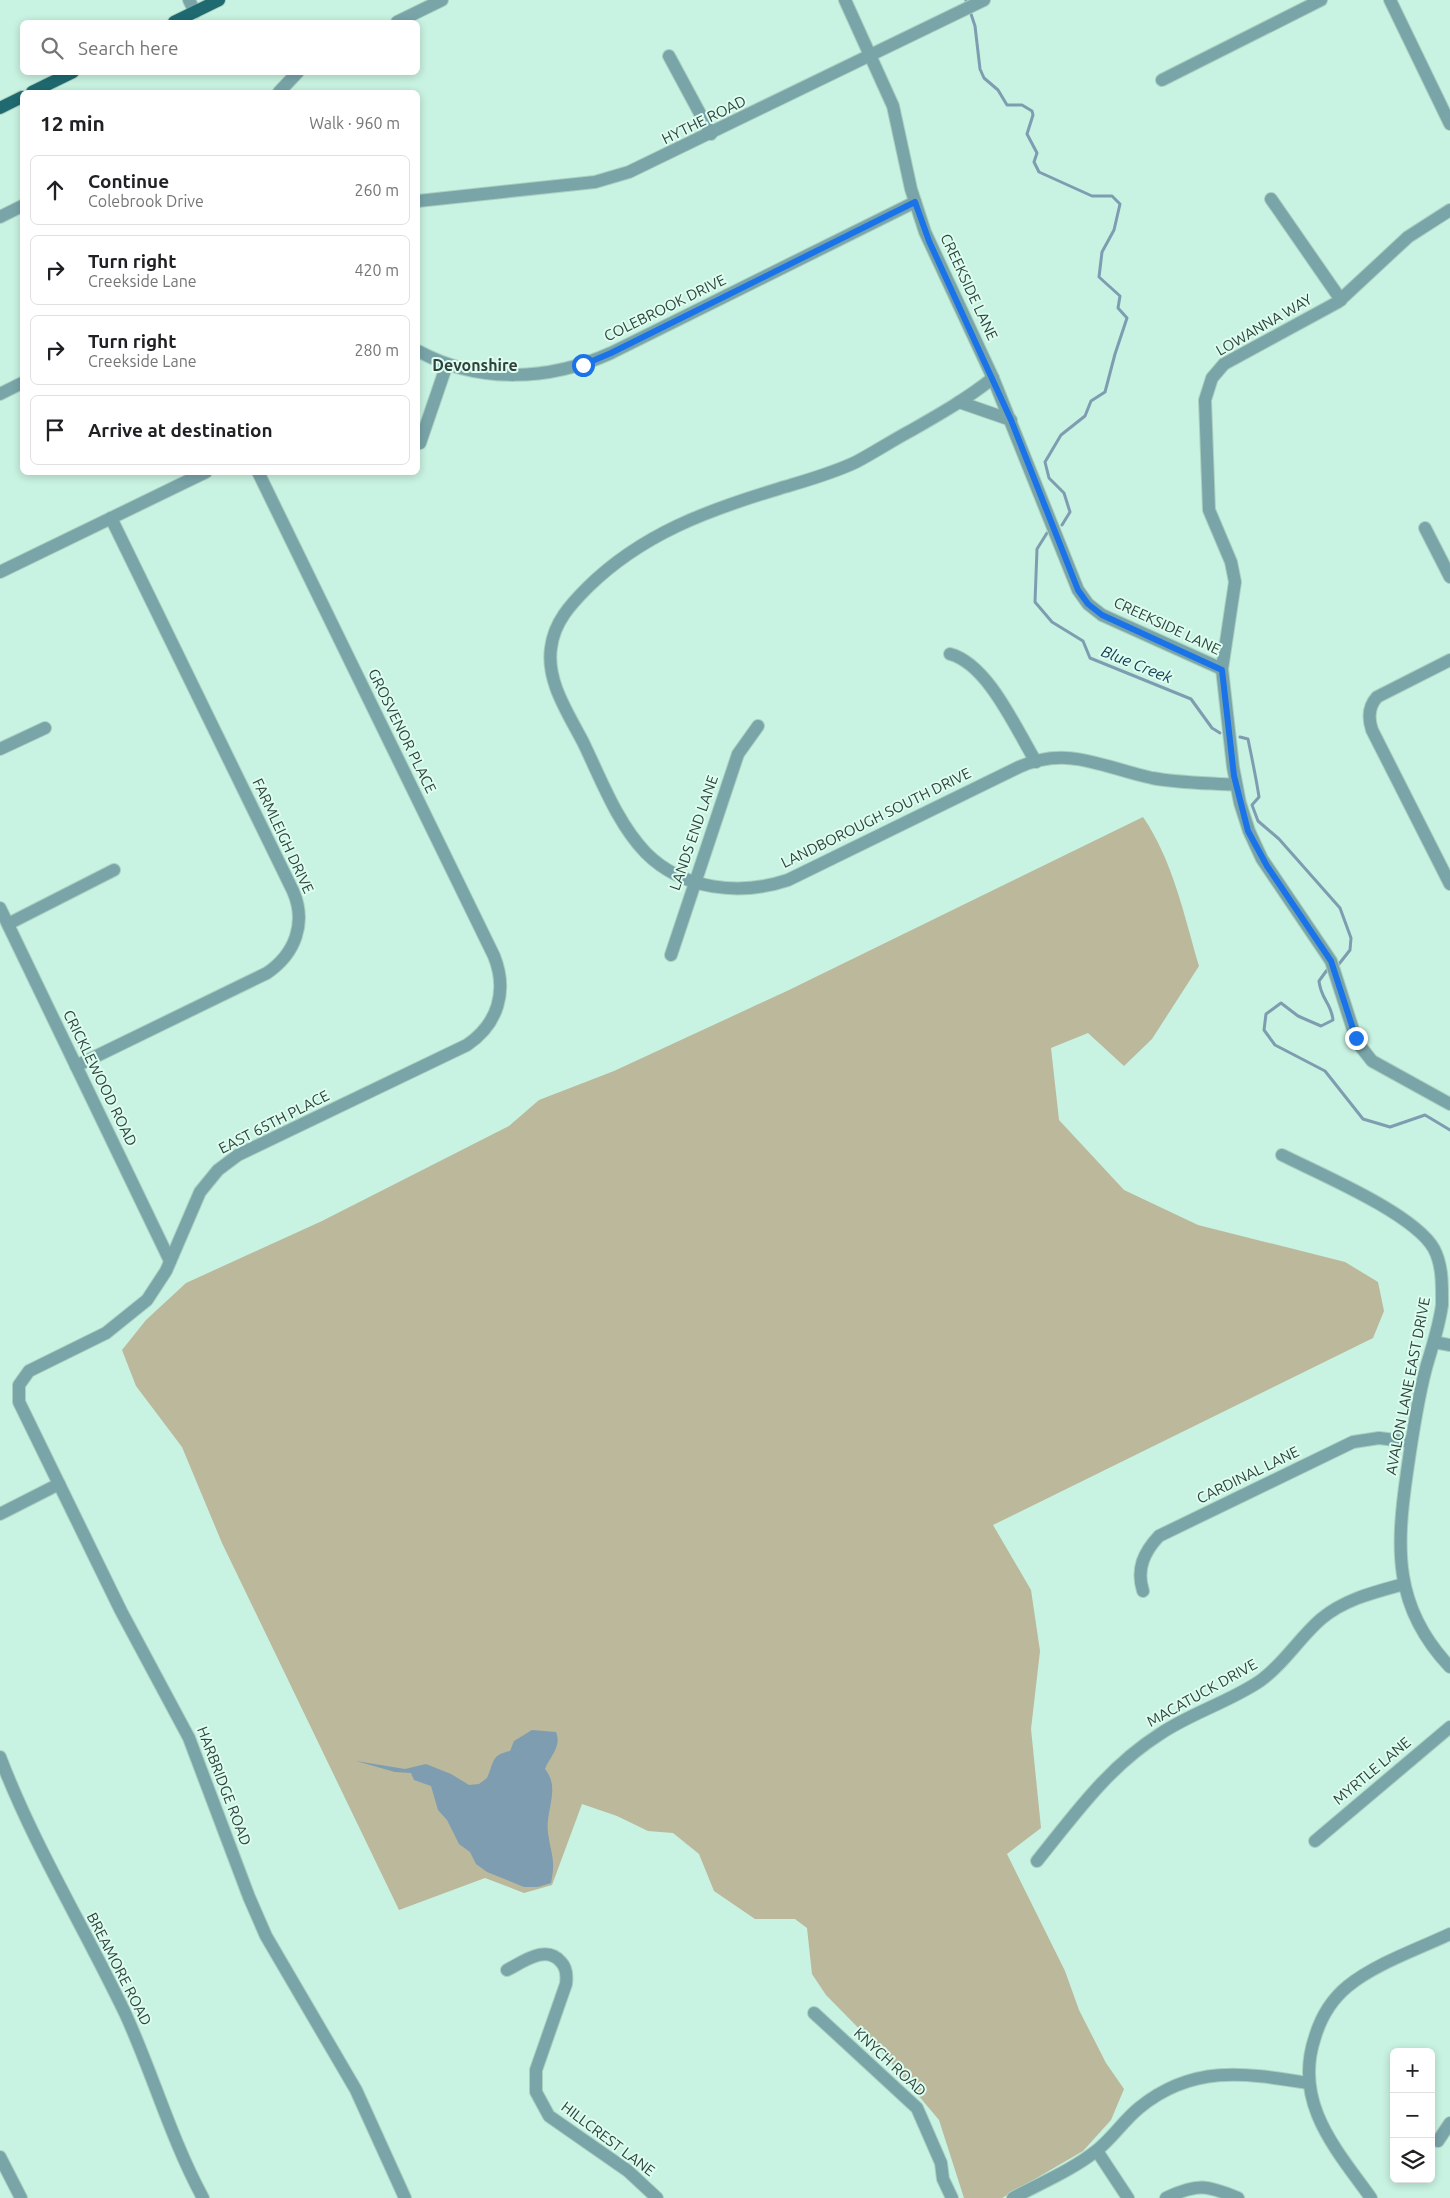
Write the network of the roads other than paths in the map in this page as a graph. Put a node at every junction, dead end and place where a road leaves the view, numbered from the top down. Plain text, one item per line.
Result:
1 (189, 0) edge
2 (219, 0) edge
3 (442, 0) edge
4 (845, 0) edge
5 (984, 0) edge
6 (1321, 0) edge
7 (1390, 0) edge
8 (195, 12) junction
9 (178, 20) edge
10 (401, 20) edge
11 (670, 56) dead end
12 (871, 56) junction
13 (67, 75) edge
14 (295, 75) edge
15 (1162, 80) dead end
16 (36, 90) edge
17 (281, 90) edge
18 (20, 98) edge
19 (0, 108) edge
20 (1449, 118) edge
21 (710, 134) junction
22 (1271, 199) dead end
23 (420, 201) edge
24 (915, 202) junction
25 (20, 207) edge
26 (1450, 210) edge
27 (0, 217) edge
28 (1341, 300) junction
29 (420, 352) edge
30 (447, 364) junction
31 (993, 378) junction
32 (20, 384) edge
33 (0, 394) edge
34 (959, 402) junction
35 (1011, 420) junction
36 (420, 443) dead end
37 (200, 475) edge
38 (259, 475) edge
39 (111, 518) junction
40 (1426, 528) dead end
41 (0, 572) edge
42 (1450, 577) edge
43 (950, 654) dead end
44 (1450, 660) edge
45 (1222, 670) junction
46 (758, 726) dead end
47 (45, 728) dead end
48 (0, 750) edge
49 (1036, 762) junction
50 (1236, 785) junction
51 (114, 870) dead end
52 (694, 882) junction
53 (1450, 884) edge
54 (0, 908) edge
55 (8, 924) junction
56 (671, 954) dead end
57 (498, 1007) joint
58 (76, 1066) junction
59 (1450, 1104) edge
60 (1282, 1155) dead end
61 (170, 1261) junction
62 (1434, 1342) junction
63 (1450, 1345) edge
64 (19, 1385) joint
65 (1411, 1442) junction
66 (59, 1484) junction
67 (0, 1514) edge
68 (1404, 1584) junction
69 (1143, 1591) dead end
70 (1450, 1667) edge
71 (1450, 1727) edge
72 (0, 1757) edge
73 (1314, 1840) dead end
74 (1038, 1861) dead end
75 (1450, 1934) edge
76 (507, 1970) dead end
77 (814, 2014) dead end
78 (1308, 2083) junction
79 (1450, 2124) edge
80 (1438, 2141) dead end
81 (1097, 2151) junction
82 (0, 2157) edge
83 (1125, 2197) edge
84 (22, 2198) edge
85 (203, 2198) edge
86 (404, 2198) edge
87 (657, 2198) edge
88 (952, 2198) edge
89 (1013, 2198) edge
90 (1166, 2198) edge
91 (1238, 2198) edge
92 (1371, 2198) edge

1 - 8 street
2 - 8 main road
3 - 10 street
4 - 12 street, CREEKSIDE LANE
5 - 12 street, HYTHE ROAD
6 - 15 street
7 - 20 street
8 - 9 main road
11 - 21 street
12 - 21 street, HYTHE ROAD
12 - 24 street, CREEKSIDE LANE
13 - 16 main road
14 - 17 street
18 - 19 main road
21 - 23 street, HYTHE ROAD
22 - 28 street
24 - 30 street, COLEBROOK DRIVE
24 - 31 street, CREEKSIDE LANE
25 - 27 street
26 - 28 street, LOWANNA WAY
28 - 45 street, LOWANNA WAY
29 - 30 street, COLEBROOK DRIVE
30 - 36 street
31 - 34 street, LANDBOROUGH SOUTH DRIVE
31 - 35 street, CREEKSIDE LANE
32 - 33 street
34 - 35 street
34 - 52 street, LANDBOROUGH SOUTH DRIVE
35 - 45 street, CREEKSIDE LANE
37 - 39 street
38 - 57 street, GROSVENOR PLACE
39 - 41 street
39 - 58 street, FARMLEIGH DRIVE
40 - 42 street
43 - 49 street
44 - 53 street
45 - 50 street, CREEKSIDE LANE
46 - 52 street, LANDS END LANE
47 - 48 street
49 - 50 street, LANDBOROUGH SOUTH DRIVE
49 - 52 street, LANDBOROUGH SOUTH DRIVE
50 - 59 street, CREEKSIDE LANE
51 - 55 street
52 - 56 street, LANDS END LANE
54 - 55 street, CRICKLEWOOD ROAD
55 - 58 street, CRICKLEWOOD ROAD
57 - 61 street, EAST 65TH PLACE
58 - 61 street, CRICKLEWOOD ROAD
60 - 62 street, AVALON LANE EAST DRIVE
61 - 64 street, EAST 65TH PLACE
62 - 63 street
62 - 65 street, AVALON LANE EAST DRIVE
64 - 66 street, HARBRIDGE ROAD
65 - 68 street, AVALON LANE EAST DRIVE
65 - 69 street, CARDINAL LANE
66 - 67 street
66 - 86 street, HARBRIDGE ROAD
68 - 70 street, AVALON LANE EAST DRIVE
68 - 74 street, MACATUCK DRIVE
71 - 73 street, MYRTLE LANE
72 - 85 street, BREAMORE ROAD
75 - 78 street
76 - 87 street, HILLCREST LANE
77 - 88 street, KNYCH ROAD
78 - 81 street
78 - 92 street
79 - 80 street
81 - 83 street
81 - 89 street
82 - 84 street
90 - 91 street

